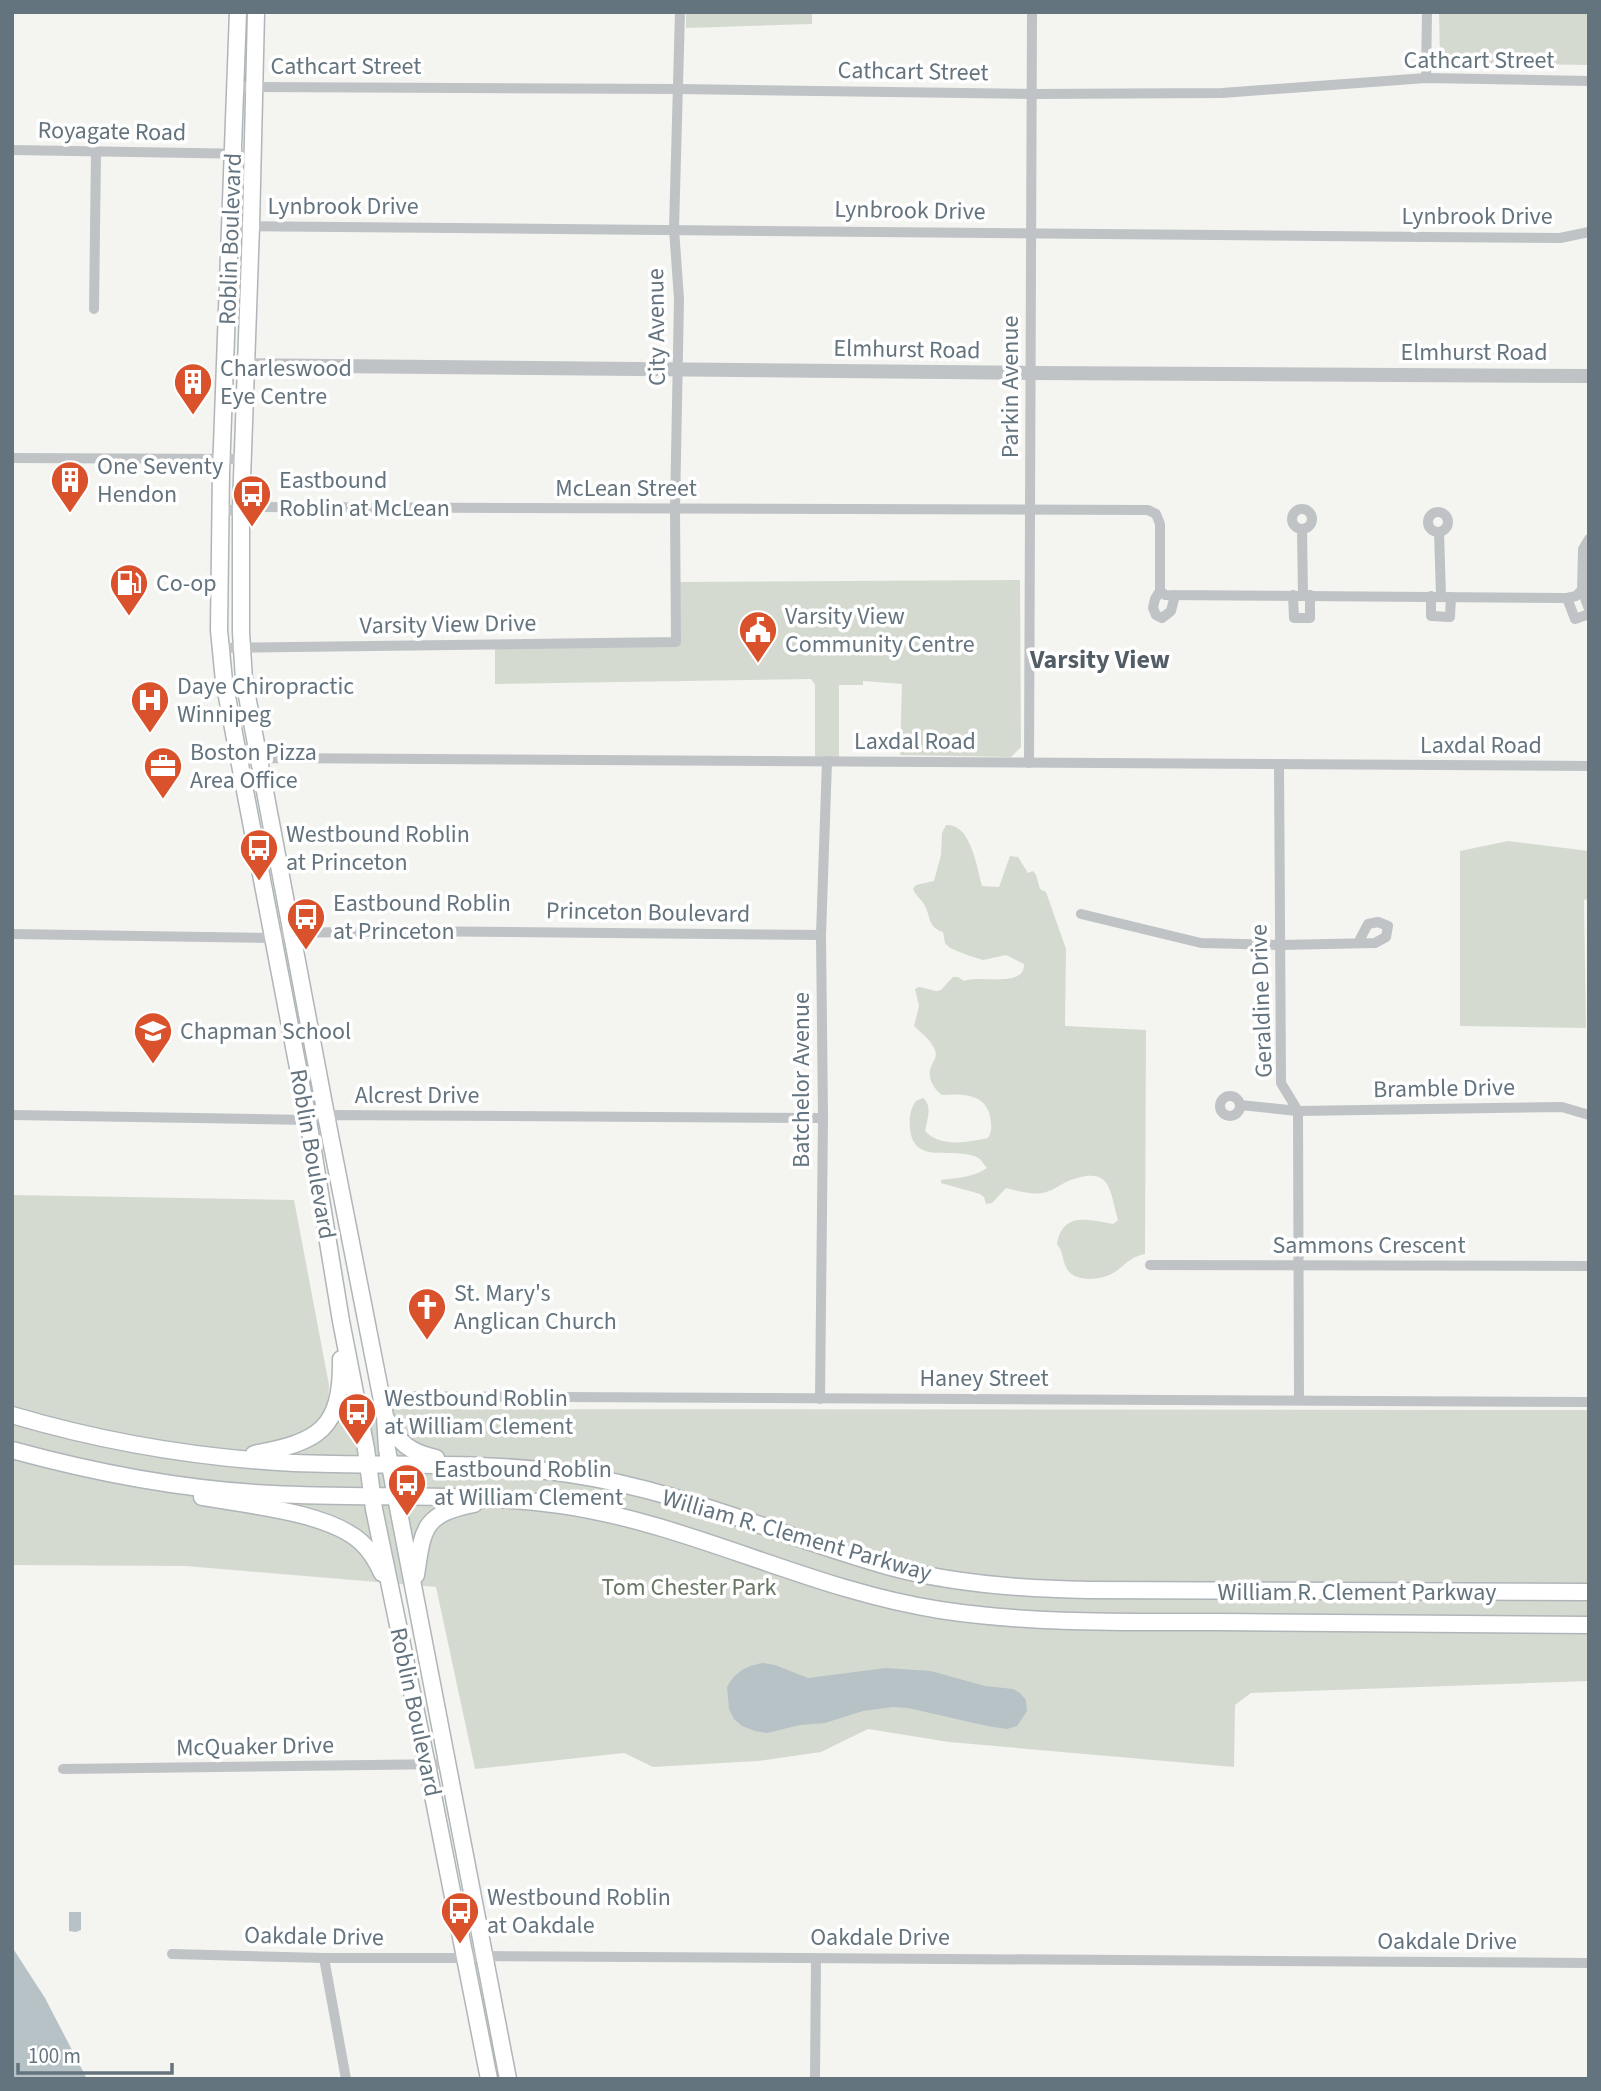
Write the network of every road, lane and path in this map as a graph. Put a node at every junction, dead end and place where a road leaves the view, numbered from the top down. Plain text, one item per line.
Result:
1 (238, 12) edge
2 (256, 12) edge
3 (680, 12) edge
4 (1032, 12) edge
5 (1427, 12) edge
6 (1426, 78) junction
7 (1589, 81) edge
8 (236, 87) junction
9 (254, 87) junction
10 (679, 89) junction
11 (1032, 94) junction
12 (12, 150) edge
13 (96, 152) junction
14 (233, 153) junction
15 (253, 154) junction
16 (231, 226) junction
17 (251, 226) junction
18 (674, 229) junction
19 (1030, 232) junction
20 (1589, 232) edge
21 (94, 309) dead end
22 (225, 365) junction
23 (247, 365) junction
24 (678, 370) junction
25 (1032, 373) junction
26 (1589, 376) edge
27 (12, 458) edge
28 (221, 459) junction
29 (244, 459) junction
30 (241, 507) junction
31 (675, 509) junction
32 (1031, 509) junction
33 (222, 513) junction
34 (1303, 529) dead end
35 (1439, 532) dead end
36 (1589, 539) edge
37 (1582, 590) junction
38 (1160, 591) junction
39 (1175, 595) junction
40 (1302, 595) junction
41 (1441, 596) junction
42 (1567, 598) junction
43 (1589, 611) edge
44 (676, 642) joint
45 (220, 648) junction
46 (242, 648) junction
47 (259, 759) junction
48 (827, 761) junction
49 (240, 762) junction
50 (1029, 763) junction
51 (1279, 764) junction
52 (1589, 766) edge
53 (1081, 914) dead end
54 (291, 933) junction
55 (12, 934) edge
56 (821, 935) junction
57 (274, 938) junction
58 (1358, 943) dead end
59 (1280, 945) junction
60 (1240, 1105) dead end
61 (1298, 1111) junction
62 (12, 1115) edge
63 (326, 1115) junction
64 (1589, 1115) edge
65 (823, 1118) junction
66 (308, 1120) junction
67 (1150, 1265) dead end
68 (1298, 1266) junction
69 (1589, 1266) edge
70 (341, 1321) junction
71 (380, 1396) junction
72 (820, 1399) junction
73 (1299, 1400) junction
74 (1589, 1402) edge
75 (12, 1415) edge
76 (385, 1416) junction
77 (12, 1450) edge
78 (233, 1458) junction
79 (368, 1464) junction
80 (390, 1465) junction
81 (466, 1465) junction
82 (171, 1483) junction
83 (372, 1497) junction
84 (396, 1497) junction
85 (503, 1499) junction
86 (389, 1586) junction
87 (415, 1588) junction
88 (1589, 1592) edge
89 (1589, 1625) edge
90 (447, 1764) junction
91 (428, 1765) junction
92 (63, 1769) dead end
93 (172, 1954) dead end
94 (483, 1956) junction
95 (324, 1958) junction
96 (466, 1958) junction
97 (816, 1958) junction
98 (1589, 1963) edge
99 (346, 2079) edge
100 (489, 2079) edge
101 (508, 2079) edge
102 (815, 2079) edge

1 - 8 main road, Roblin Boulevard
2 - 9 main road, Roblin Boulevard
3 - 10 street, City Avenue
4 - 11 street, Parkin Avenue
5 - 6 street
6 - 7 street, Cathcart Street
6 - 11 street, Cathcart Street
8 - 9 street, Cathcart Street
8 - 14 main road, Roblin Boulevard
9 - 10 street, Cathcart Street
9 - 15 main road, Roblin Boulevard
10 - 11 street, Cathcart Street
10 - 18 street, City Avenue
11 - 19 street, Parkin Avenue
12 - 13 street, Royagate Road
13 - 14 street, Royagate Road
13 - 21 street
14 - 15 street, Royagate Road
14 - 16 main road, Roblin Boulevard
15 - 17 main road, Roblin Boulevard
16 - 17 street, Lynbrook Drive
16 - 22 main road, Roblin Boulevard
17 - 18 street, Lynbrook Drive
17 - 23 main road, Roblin Boulevard
18 - 19 street, Lynbrook Drive
18 - 24 street, City Avenue
19 - 20 street, Lynbrook Drive
19 - 25 street, Parkin Avenue
22 - 23 street, Elmhurst Road
22 - 28 main road, Roblin Boulevard
23 - 24 street, Elmhurst Road
23 - 29 main road, Roblin Boulevard
24 - 25 street, Elmhurst Road
24 - 31 street, City Avenue
25 - 26 street, Elmhurst Road
25 - 32 street, Parkin Avenue
27 - 28 street
28 - 29 street
28 - 33 main road, Roblin Boulevard
29 - 30 main road, Roblin Boulevard
30 - 31 street, McLean Street
30 - 33 street, McLean Street
30 - 46 main road, Roblin Boulevard
31 - 32 street, McLean Street
31 - 44 street, City Avenue
32 - 38 street, McLean Street
32 - 50 street, Parkin Avenue
33 - 45 main road, Roblin Boulevard
34 - 40 street
35 - 41 street
36 - 37 street
37 - 42 street
37 - 43 street
38 - 39 street
38 - 39 street
39 - 40 street
40 - 41 street
41 - 42 street
42 - 43 street
44 - 46 street, Varsity View Drive
45 - 46 street, Varsity View Drive
45 - 49 main road, Roblin Boulevard
46 - 47 main road, Roblin Boulevard
47 - 48 street, Laxdal Road
47 - 49 street, Laxdal Road
47 - 54 main road, Roblin Boulevard
48 - 50 street, Laxdal Road
48 - 56 street, Batchelor Avenue
49 - 57 main road, Roblin Boulevard
50 - 51 street, Laxdal Road
51 - 52 street, Laxdal Road
51 - 59 street, Geraldine Drive
53 - 59 street
54 - 56 street, Princeton Boulevard
54 - 57 street, Princeton Boulevard
54 - 63 main road, Roblin Boulevard
55 - 57 street, Princeton Boulevard
56 - 65 street, Batchelor Avenue
57 - 66 main road, Roblin Boulevard
58 - 59 street
59 - 61 street, Geraldine Drive
60 - 61 street, Bramble Drive
61 - 64 street, Bramble Drive
61 - 68 street, Geraldine Drive
62 - 66 street, Alcrest Drive
63 - 65 street, Alcrest Drive
63 - 66 street, Alcrest Drive
63 - 71 main road, Roblin Boulevard
65 - 72 street, Batchelor Avenue
66 - 70 main road, Roblin Boulevard
67 - 68 street, Sammons Crescent
68 - 69 street, Sammons Crescent
68 - 73 street, Geraldine Drive
70 - 78 main road
70 - 79 main road, Roblin Boulevard
71 - 72 street, Haney Street
71 - 76 main road, Roblin Boulevard
72 - 73 street, Haney Street
73 - 74 street, Haney Street
75 - 78 main road, William R. Clement Parkway
76 - 80 main road, Roblin Boulevard
76 - 81 main road
77 - 82 main road, William R. Clement Parkway
78 - 79 main road, William R. Clement Parkway
79 - 80 main road, William R. Clement Parkway
79 - 83 main road, Roblin Boulevard
80 - 81 main road, William R. Clement Parkway
80 - 84 main road, Roblin Boulevard
81 - 88 main road, William R. Clement Parkway
82 - 83 main road, William R. Clement Parkway
82 - 86 main road
83 - 84 main road, William R. Clement Parkway
83 - 86 main road, Roblin Boulevard
84 - 85 main road, William R. Clement Parkway
84 - 87 main road, Roblin Boulevard
85 - 87 main road
85 - 89 main road, William R. Clement Parkway
86 - 91 main road, Roblin Boulevard
87 - 90 main road, Roblin Boulevard
90 - 91 street, McQuaker Drive
90 - 94 main road, Roblin Boulevard
91 - 92 street, McQuaker Drive
91 - 96 main road, Roblin Boulevard
93 - 95 street, Oakdale Drive
94 - 96 street, Oakdale Drive
94 - 97 street, Oakdale Drive
94 - 101 main road, Roblin Boulevard
95 - 96 street, Oakdale Drive
95 - 99 street
96 - 100 main road, Roblin Boulevard
97 - 98 street, Oakdale Drive
97 - 102 street

